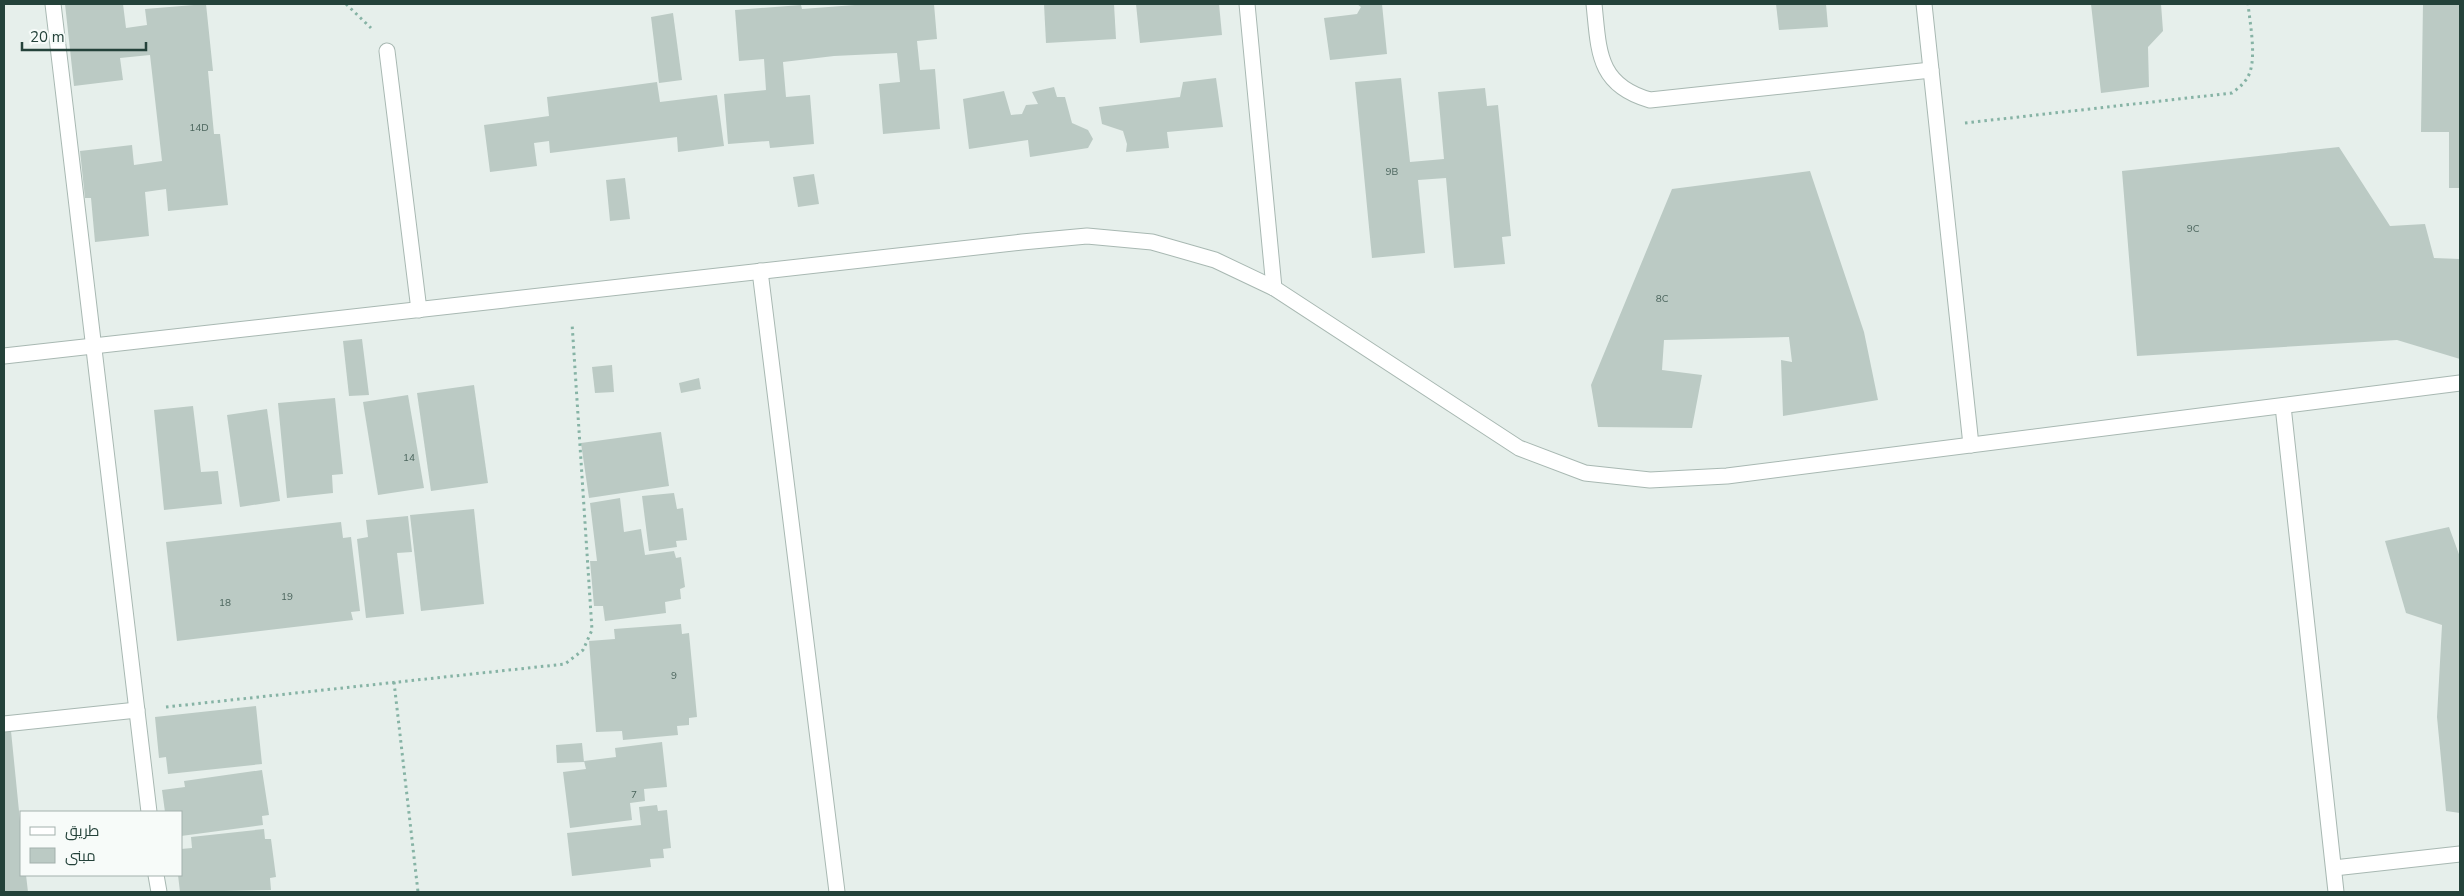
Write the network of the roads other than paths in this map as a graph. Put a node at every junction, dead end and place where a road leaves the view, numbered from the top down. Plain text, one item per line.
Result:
1 (54, 4) edge
2 (1247, 4) edge
3 (1594, 4) edge
4 (1924, 4) edge
5 (387, 51) dead end
6 (1931, 70) junction
7 (760, 272) junction
8 (1274, 288) junction
9 (419, 310) junction
10 (94, 346) junction
11 (4, 356) edge
12 (2460, 383) edge
13 (2283, 406) junction
14 (1971, 445) junction
15 (137, 710) junction
16 (4, 724) edge
17 (149, 811) edge
18 (2460, 854) edge
19 (2334, 868) junction
20 (156, 876) edge
21 (158, 892) edge
22 (837, 892) edge
23 (2336, 892) edge

1 - 10 street
2 - 8 street
3 - 6 street
4 - 6 street
5 - 9 street
6 - 14 street
7 - 8 street
7 - 9 street
7 - 22 street
8 - 14 street
9 - 10 street
10 - 11 street
10 - 15 street
12 - 13 street
13 - 14 street
13 - 19 street
15 - 16 street
15 - 17 street
18 - 19 street
19 - 23 street
20 - 21 street

